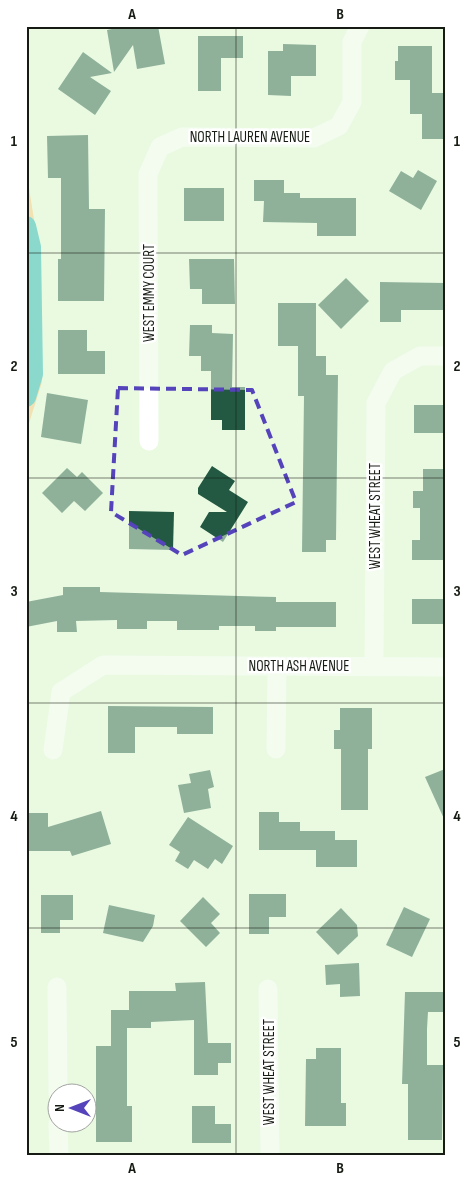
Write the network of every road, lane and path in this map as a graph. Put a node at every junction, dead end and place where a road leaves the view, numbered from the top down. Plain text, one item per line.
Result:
1 (360, 26) edge
2 (160, 147) joint
3 (445, 356) edge
4 (149, 441) dead end
5 (277, 666) junction
6 (374, 666) junction
7 (445, 667) edge
8 (276, 749) dead end
9 (53, 750) dead end
10 (57, 987) dead end
11 (268, 989) dead end
12 (58, 1084) edge
13 (58, 1134) edge
14 (58, 1155) edge
15 (270, 1155) edge

1 - 2 street, NORTH LAUREN AVENUE
2 - 4 street, WEST EMMY COURT
3 - 6 street, WEST WHEAT STREET
5 - 6 street, NORTH ASH AVENUE
5 - 8 street
5 - 9 street, NORTH ASH AVENUE
6 - 7 street, NORTH ASH AVENUE
10 - 12 street
11 - 15 street, WEST WHEAT STREET
13 - 14 street

